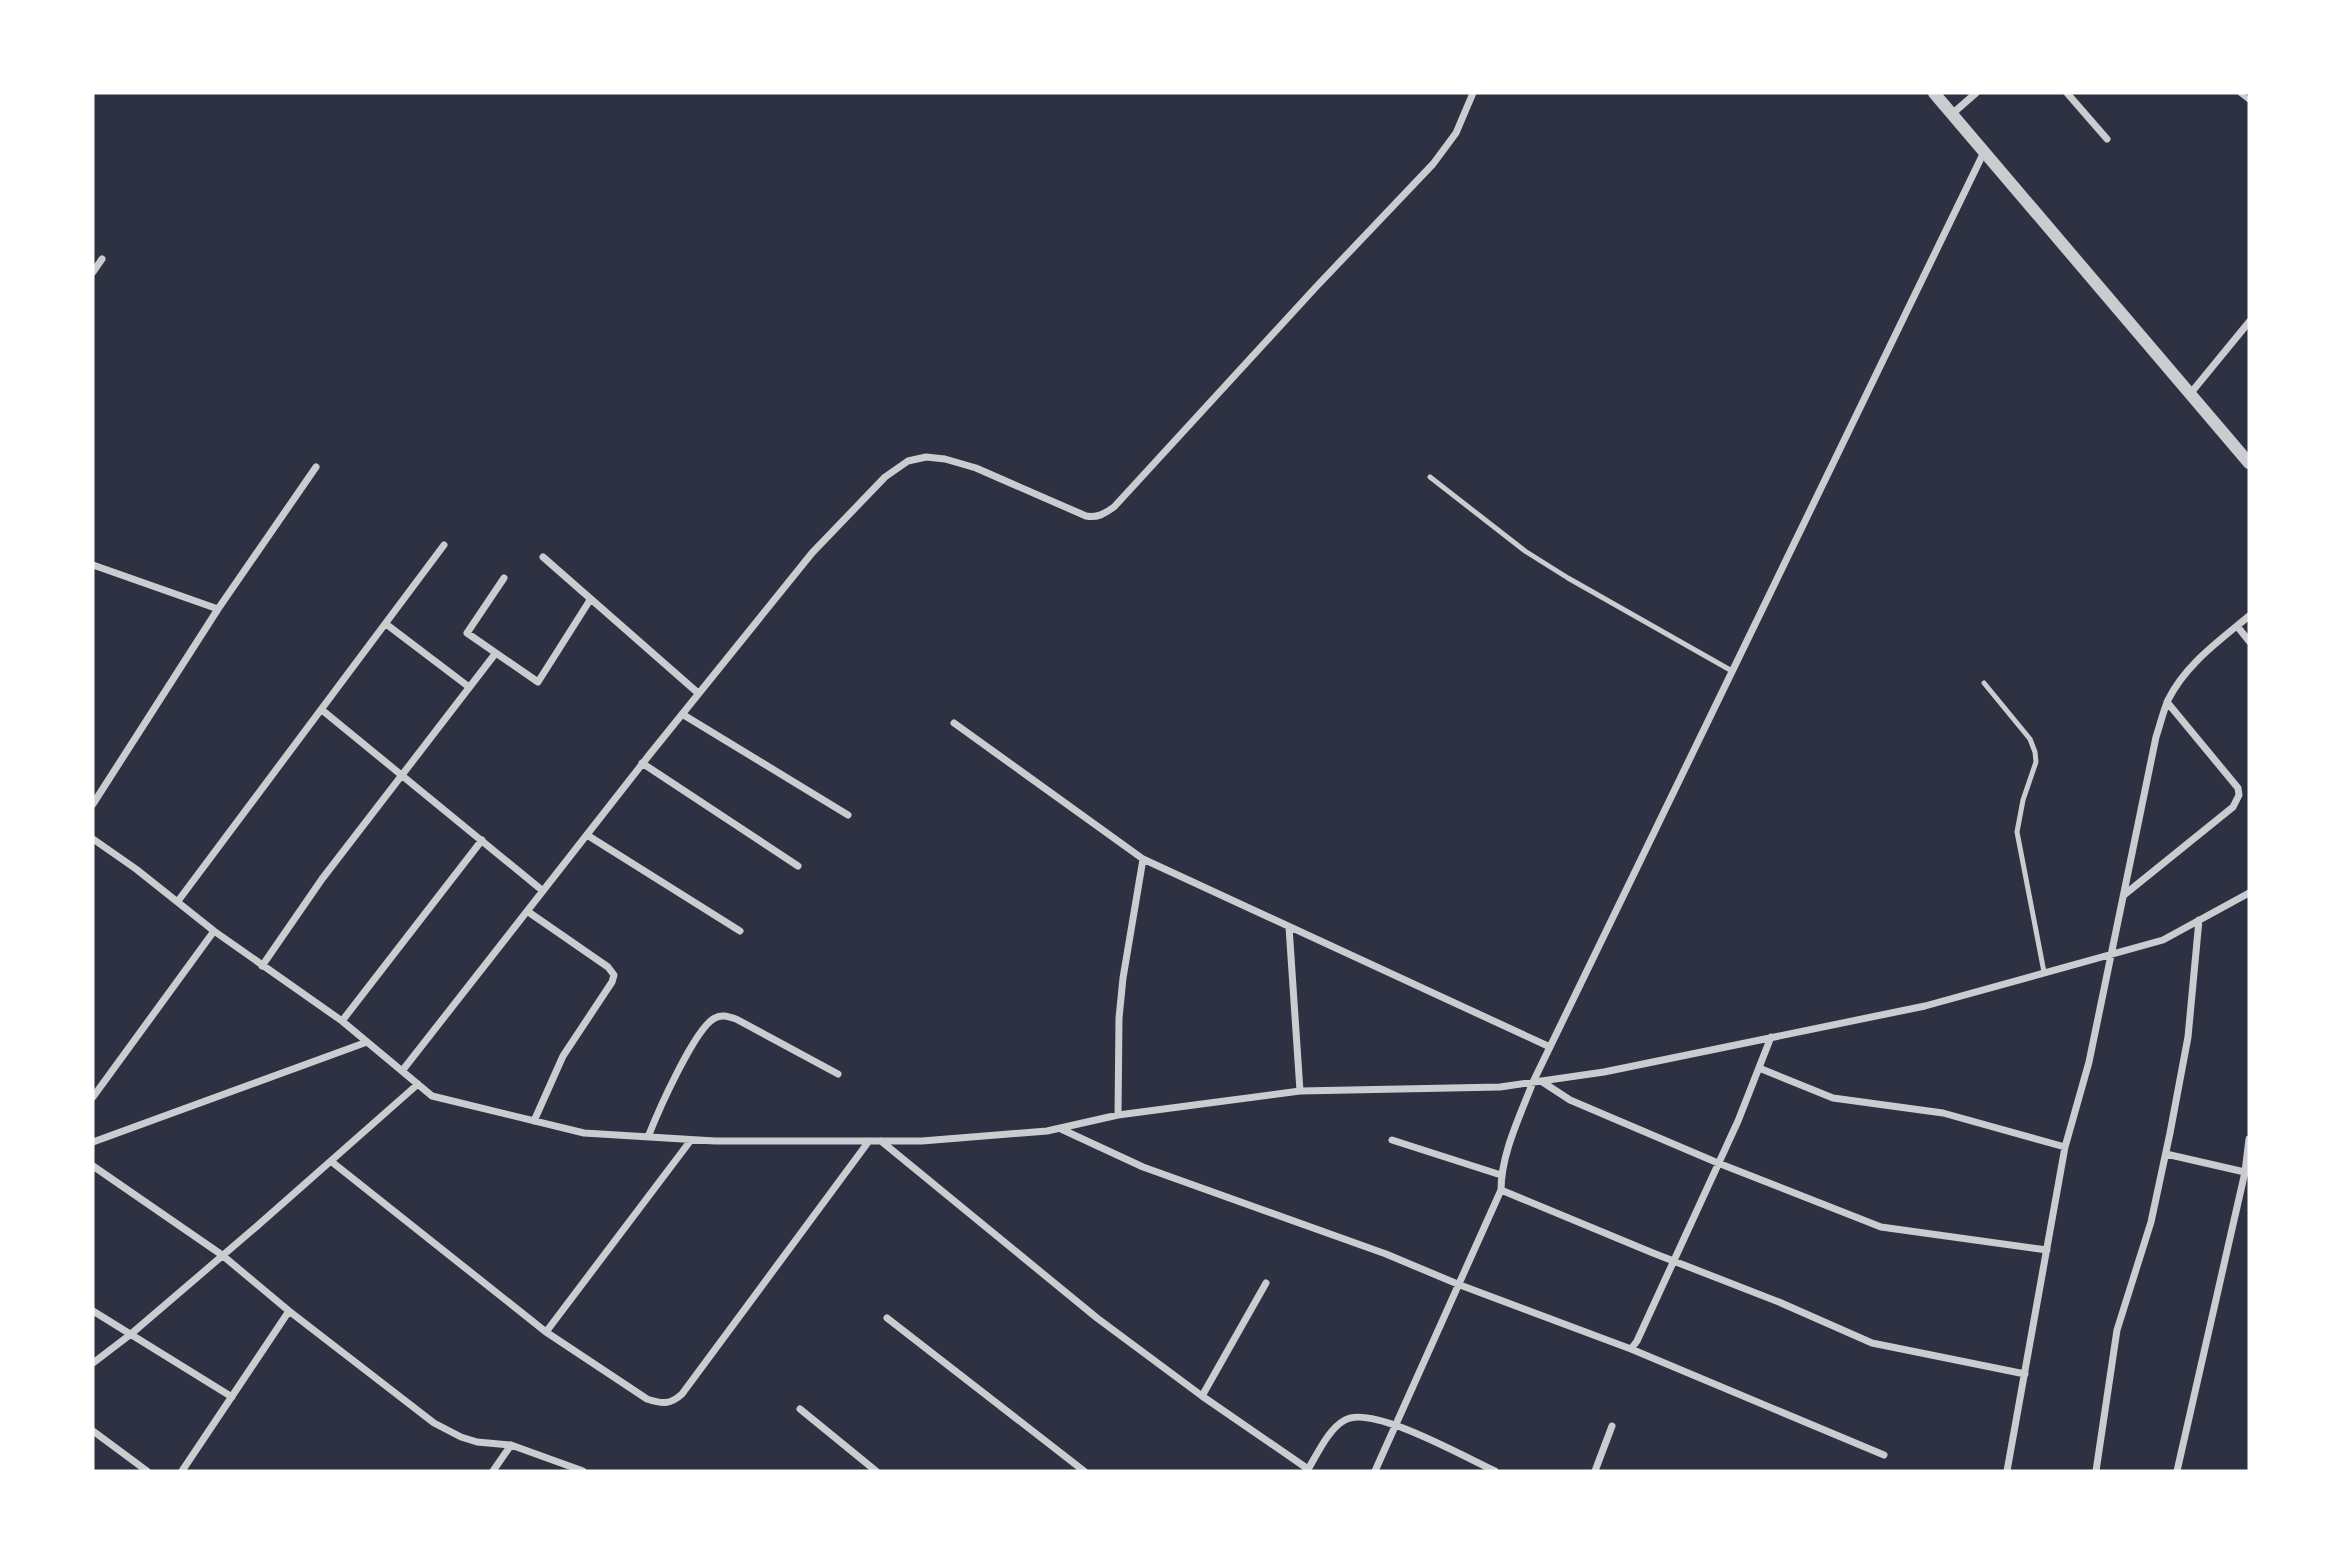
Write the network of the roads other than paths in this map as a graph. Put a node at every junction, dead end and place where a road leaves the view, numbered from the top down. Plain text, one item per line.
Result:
1 (1473, 93) edge
2 (1934, 93) edge
3 (1976, 93) edge
4 (2067, 93) edge
5 (2240, 93) edge
6 (2249, 100) edge
7 (1952, 114) junction
8 (2107, 139) dead end
9 (1984, 152) junction
10 (102, 259) dead end
11 (93, 272) edge
12 (2249, 322) edge
13 (2190, 394) junction
14 (2249, 463) edge
15 (316, 467) dead end
16 (1430, 477) dead end
17 (444, 545) dead end
18 (543, 557) dead end
19 (93, 565) edge
20 (504, 579) dead end
21 (590, 600) junction
22 (218, 609) junction
23 (2249, 616) edge
24 (386, 624) junction
25 (2237, 626) junction
26 (2249, 640) edge
27 (495, 654) junction
28 (1732, 671) junction
29 (1984, 683) dead end
30 (469, 687) junction
31 (698, 693) junction
32 (2167, 702) junction
33 (322, 710) junction
34 (682, 713) junction
35 (954, 723) dead end
36 (642, 763) junction
37 (401, 774) junction
38 (93, 804) edge
39 (848, 815) dead end
40 (587, 835) junction
41 (93, 839) edge
42 (482, 840) junction
43 (1143, 859) junction
44 (798, 866) dead end
45 (543, 891) junction
46 (2249, 893) edge
47 (2124, 895) junction
48 (178, 901) junction
49 (527, 911) junction
50 (2199, 920) junction
51 (1289, 927) junction
52 (214, 931) junction
53 (740, 931) dead end
54 (2112, 953) junction
55 (262, 966) junction
56 (2044, 972) junction
57 (342, 1021) junction
58 (1771, 1037) junction
59 (367, 1042) junction
60 (1550, 1047) junction
61 (1759, 1068) junction
62 (402, 1071) junction
63 (838, 1074) dead end
64 (1537, 1082) junction
65 (418, 1084) junction
66 (1300, 1091) junction
67 (93, 1097) edge
68 (1118, 1115) junction
69 (534, 1121) junction
70 (1060, 1129) junction
71 (648, 1137) junction
72 (2249, 1139) edge
73 (691, 1140) junction
74 (1392, 1140) dead end
75 (869, 1141) junction
76 (881, 1141) junction
77 (93, 1142) edge
78 (2065, 1147) junction
79 (2166, 1154) junction
80 (332, 1162) junction
81 (1718, 1163) junction
82 (93, 1166) edge
83 (2247, 1173) edge
84 (1501, 1175) junction
85 (1501, 1190) junction
86 (2047, 1250) junction
87 (222, 1255) junction
88 (1672, 1261) junction
89 (1266, 1283) dead end
90 (1460, 1285) junction
91 (93, 1311) edge
92 (289, 1311) junction
93 (887, 1318) dead end
94 (546, 1332) junction
95 (131, 1334) junction
96 (1631, 1349) junction
97 (93, 1363) edge
98 (2025, 1374) junction
99 (1202, 1396) junction
100 (232, 1397) junction
101 (800, 1409) dead end
102 (1396, 1425) junction
103 (1612, 1426) dead end
104 (93, 1431) edge
105 (511, 1445) junction
106 (1884, 1455) dead end
107 (1307, 1470) edge
108 (148, 1471) edge
109 (182, 1471) edge
110 (493, 1471) edge
111 (583, 1471) edge
112 (876, 1471) edge
113 (1084, 1471) edge
114 (1374, 1471) edge
115 (1495, 1471) edge
116 (1595, 1471) edge
117 (2007, 1471) edge
118 (2096, 1471) edge
119 (2177, 1471) edge

1 - 31 street
2 - 7 street
3 - 7 street
4 - 8 street
5 - 6 lane
7 - 9 street
9 - 13 street
9 - 28 street
10 - 11 street
12 - 13 street
13 - 14 street
15 - 22 street
16 - 28 lane
17 - 24 street
18 - 21 street
19 - 22 street
20 - 27 street
21 - 27 street
21 - 31 street
22 - 38 street
23 - 25 street
24 - 30 street
24 - 33 street
25 - 26 street
25 - 32 street
27 - 30 street
28 - 60 street
29 - 56 lane
30 - 37 street
31 - 34 street
32 - 47 street
32 - 47 street
33 - 37 street
33 - 48 street
34 - 36 street
34 - 39 street
35 - 43 street
36 - 40 street
36 - 44 street
37 - 42 street
37 - 55 street
40 - 45 street
40 - 53 street
41 - 48 street
42 - 45 street
42 - 57 street
43 - 51 street
43 - 68 street
45 - 49 street
46 - 50 street
47 - 54 street
48 - 52 street
49 - 62 street
49 - 69 street
50 - 54 street
50 - 79 street
51 - 60 street
51 - 66 street
52 - 55 street
52 - 67 street
54 - 56 street
54 - 78 street
55 - 57 street
56 - 58 street
57 - 59 street
58 - 61 street
58 - 64 street
59 - 62 street
59 - 77 street
60 - 64 street
61 - 78 street
61 - 81 street
62 - 65 street
63 - 71 street
64 - 66 street
64 - 81 street
64 - 84 street
65 - 69 street
65 - 80 street
66 - 68 street
68 - 70 street
69 - 71 street
70 - 76 street
70 - 90 street
71 - 73 street
72 - 83 street
73 - 75 street
73 - 94 street
74 - 84 street
75 - 76 street
75 - 94 street
76 - 99 street
78 - 86 street
79 - 83 street
79 - 118 street
80 - 87 street
80 - 94 street
81 - 86 street
81 - 88 street
82 - 87 street
83 - 119 street
84 - 85 street
85 - 88 street
85 - 90 street
86 - 98 street
87 - 92 street
87 - 95 street
88 - 96 street
88 - 98 street
89 - 99 street
90 - 96 street
90 - 102 street
91 - 95 street
92 - 100 street
92 - 105 street
93 - 113 street
95 - 97 street
95 - 100 street
96 - 106 street
98 - 117 street
99 - 107 street
100 - 109 street
101 - 112 street
102 - 107 street
102 - 114 street
102 - 115 street
103 - 116 street
104 - 108 street
105 - 110 street
105 - 111 street

